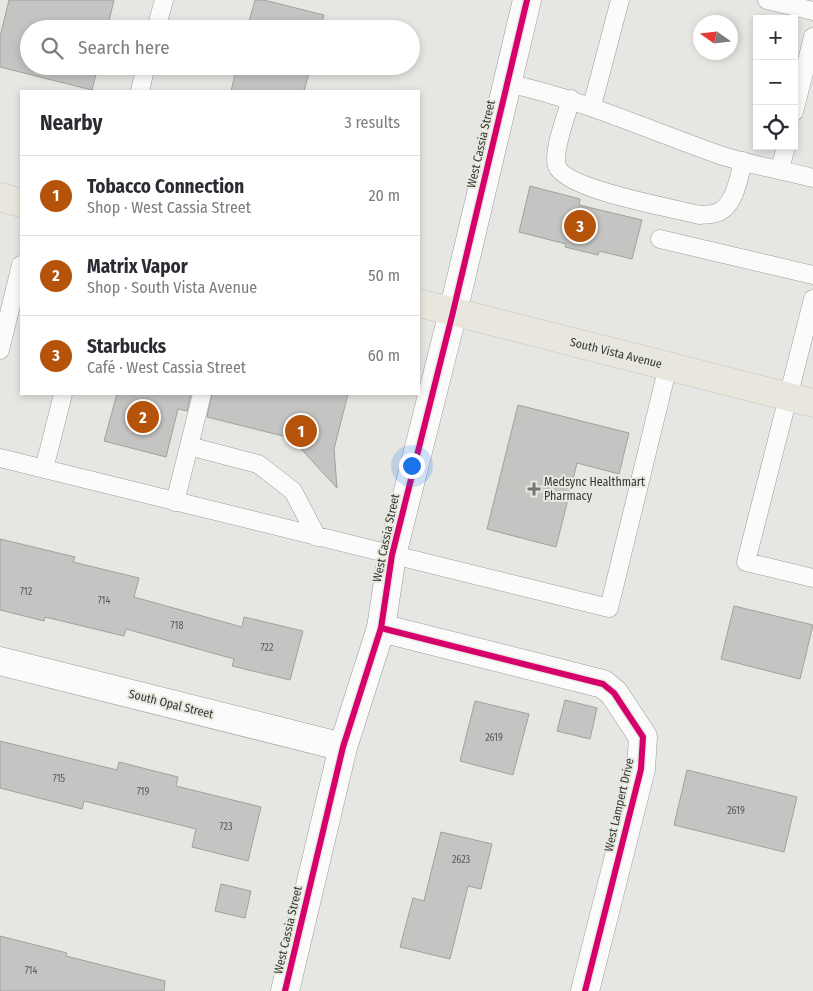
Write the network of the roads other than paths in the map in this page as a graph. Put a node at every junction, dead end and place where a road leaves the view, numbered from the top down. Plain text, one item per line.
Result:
1 (164, 0) edge
2 (527, 0) edge
3 (620, 0) edge
4 (767, 0) edge
5 (813, 11) edge
6 (158, 20) edge
7 (813, 37) edge
8 (144, 75) edge
9 (507, 83) junction
10 (140, 90) edge
11 (571, 99) junction
12 (796, 105) edge
13 (592, 106) junction
14 (785, 150) edge
15 (743, 161) junction
16 (780, 170) junction
17 (813, 178) edge
18 (0, 197) edge
19 (20, 203) edge
20 (660, 240) dead end
21 (20, 269) edge
22 (813, 276) edge
23 (813, 299) edge
24 (420, 303) edge
25 (453, 312) junction
26 (0, 350) edge
27 (668, 366) junction
28 (63, 395) edge
29 (202, 395) edge
30 (801, 400) edge
31 (189, 446) junction
32 (0, 458) edge
33 (44, 469) junction
34 (175, 502) junction
35 (317, 537) junction
36 (392, 555) junction
37 (813, 578) edge
38 (381, 628) junction
39 (0, 661) edge
40 (343, 748) junction
41 (285, 991) edge
42 (585, 991) edge

1 - 6 lane
2 - 9 street, West Cassia Street
3 - 13 lane
4 - 5 lane
7 - 12 lane
8 - 10 lane
9 - 11 lane
9 - 25 street, West Cassia Street
11 - 13 lane
11 - 15 lane
13 - 15 lane
14 - 16 lane
15 - 16 lane
16 - 17 lane
18 - 19 main road
20 - 22 lane
21 - 26 lane
23 - 30 lane
24 - 25 main road, South Vista Avenue
25 - 27 main road, South Vista Avenue
25 - 36 street, West Cassia Street
27 - 30 main road, South Vista Avenue
27 - 36 lane
28 - 33 lane
29 - 31 lane
30 - 37 lane
31 - 34 lane
31 - 35 lane
32 - 33 lane
33 - 34 lane
34 - 35 lane
35 - 36 lane
36 - 38 street, West Cassia Street
38 - 40 street, West Cassia Street
38 - 42 street, West Lampert Drive
39 - 40 street, South Opal Street
40 - 41 street, West Cassia Street

